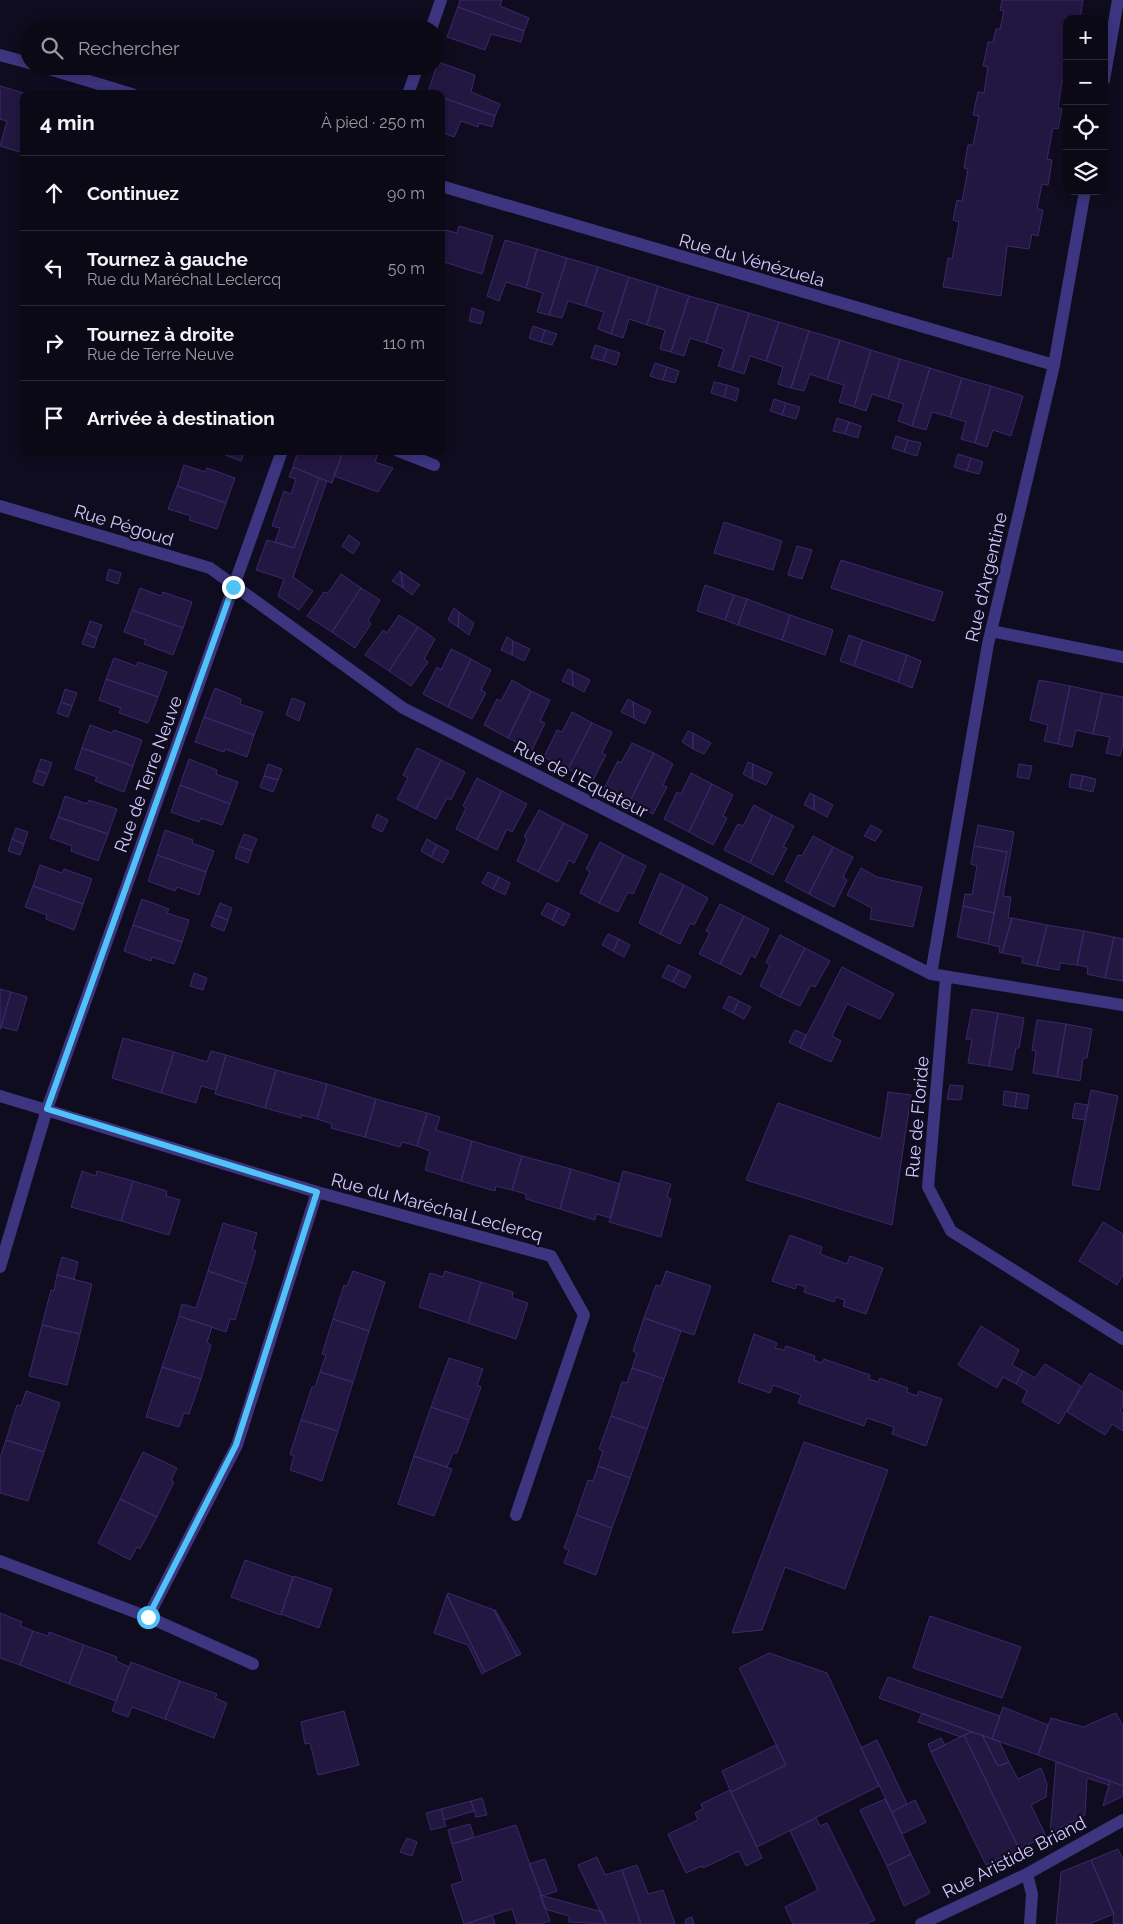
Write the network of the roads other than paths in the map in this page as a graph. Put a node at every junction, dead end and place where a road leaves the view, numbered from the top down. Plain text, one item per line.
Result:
1 (441, 0) edge
2 (1118, 0) edge
3 (434, 20) edge
4 (0, 54) edge
5 (20, 60) edge
6 (1108, 60) edge
7 (69, 75) edge
8 (415, 75) edge
9 (119, 90) edge
10 (409, 90) edge
11 (445, 187) edge
12 (1084, 195) edge
13 (1054, 365) junction
14 (281, 455) edge
15 (408, 455) edge
16 (434, 465) dead end
17 (0, 506) edge
18 (233, 587) junction
19 (990, 631) junction
20 (1123, 657) edge
21 (931, 974) junction
22 (946, 977) junction
23 (1123, 1005) edge
24 (0, 1096) edge
25 (47, 1109) junction
26 (317, 1192) junction
27 (0, 1267) edge
28 (1123, 1339) edge
29 (516, 1515) dead end
30 (0, 1561) edge
31 (148, 1617) junction
32 (253, 1664) dead end
33 (1123, 1820) edge
34 (1027, 1874) junction
35 (921, 1924) edge
36 (1030, 1924) edge

1 - 3 street
2 - 6 street
4 - 5 street
7 - 9 street
8 - 10 street
11 - 13 street, Rue du Vénézuela
12 - 13 street, Rue d'Argentine
13 - 19 street, Rue d'Argentine
14 - 18 street, Rue de Terre Neuve
15 - 16 street
17 - 18 street, Rue Pégoud
18 - 21 street, Rue de l'Equateur
18 - 25 street, Rue de Terre Neuve
19 - 20 street
19 - 21 street, Rue d'Argentine
21 - 22 street, Rue de l'Equateur
22 - 23 street, Rue de l'Equateur
22 - 28 street, Rue de Floride
24 - 25 street, Rue du Maréchal Leclercq
25 - 26 street, Rue du Maréchal Leclercq
25 - 27 street, Rue de Terre Neuve
26 - 29 street, Rue du Maréchal Leclercq
26 - 31 street
30 - 31 street
31 - 32 street
33 - 34 street, Rue Aristide Briand
34 - 35 street, Rue Aristide Briand
34 - 36 street

